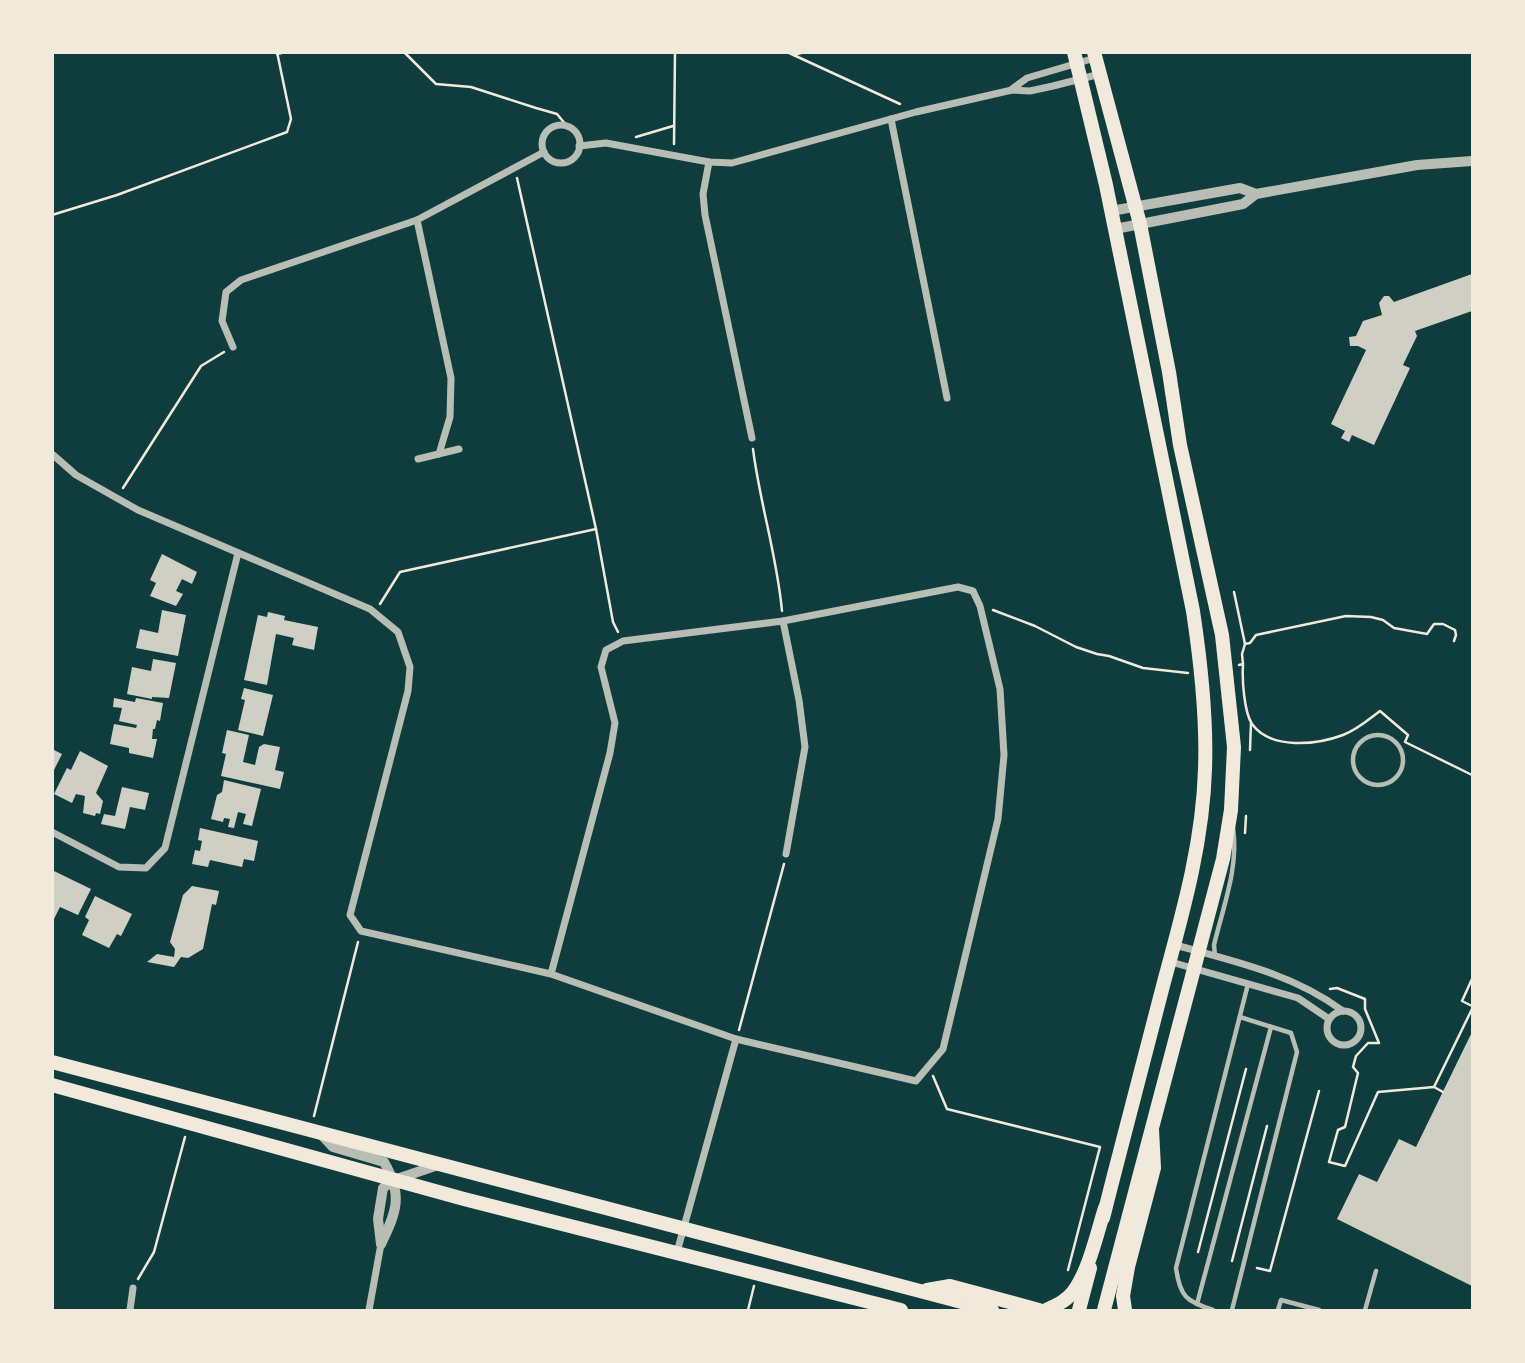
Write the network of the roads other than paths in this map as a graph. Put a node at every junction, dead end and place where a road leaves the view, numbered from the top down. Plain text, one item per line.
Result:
1 (1095, 55) edge
2 (1076, 58) edge
3 (1100, 74) junction
4 (1082, 79) junction
5 (1012, 90) junction
6 (891, 119) junction
7 (579, 146) junction
8 (544, 152) junction
9 (1472, 161) edge
10 (709, 162) junction
11 (1256, 194) junction
12 (1136, 207) junction
13 (1111, 211) junction
14 (417, 220) junction
15 (1140, 224) junction
16 (1115, 229) junction
17 (233, 347) road end
18 (947, 398) dead end
19 (752, 438) road end
20 (459, 449) dead end
21 (52, 454) edge
22 (439, 454) junction
23 (418, 459) dead end
24 (238, 553) junction
25 (783, 621) junction
26 (1361, 778) joint
27 (1231, 810) junction
28 (52, 832) edge
29 (786, 854) road end
30 (1175, 945) junction
31 (1198, 951) junction
32 (1214, 956) junction
33 (1171, 962) junction
34 (1194, 968) junction
35 (551, 974) junction
36 (1248, 983) junction
37 (1343, 1011) junction
38 (1240, 1017) junction
39 (1329, 1019) junction
40 (1271, 1027) junction
41 (736, 1039) junction
42 (52, 1062) edge
43 (52, 1085) edge
44 (1152, 1129) junction
45 (319, 1132) junction
46 (438, 1165) junction
47 (394, 1180) junction
48 (1105, 1208) junction
49 (683, 1230) junction
50 (381, 1244) joint
51 (677, 1252) junction
52 (1377, 1271) dead end
53 (133, 1288) road end
54 (919, 1291) junction
55 (1197, 1304) junction
56 (1212, 1310) edge
57 (130, 1311) edge
58 (369, 1311) edge
59 (901, 1311) edge
60 (992, 1311) edge
61 (1039, 1311) edge
62 (1046, 1311) edge
63 (1079, 1311) edge
64 (1104, 1311) edge
65 (1125, 1311) edge
66 (1232, 1311) edge
67 (1278, 1311) edge
68 (1319, 1311) edge
69 (1365, 1311) edge

1 - 2 street
1 - 3 main road
2 - 4 main road
2 - 5 street
3 - 4 street
3 - 12 main road
4 - 5 street
4 - 13 main road
5 - 6 street
6 - 10 street
6 - 18 street
7 - 8 street
7 - 8 street
7 - 10 street
8 - 14 street
9 - 11 street
10 - 19 street
11 - 12 street
11 - 15 street
12 - 13 street
12 - 15 main road
13 - 16 main road
14 - 17 street
14 - 22 street
15 - 16 street
15 - 27 main road
16 - 30 main road
20 - 22 street
21 - 24 street
22 - 23 street
24 - 28 street
24 - 35 street
25 - 29 street
25 - 35 street
25 - 41 street
26 - 26 lane
27 - 31 main road
27 - 32 lane
30 - 31 street
30 - 33 main road
31 - 32 street
31 - 34 main road
32 - 37 street
33 - 34 street
33 - 48 main road
34 - 36 street
34 - 44 main road
35 - 41 street
36 - 38 lane
36 - 39 street
37 - 39 street
37 - 39 street
38 - 40 lane
38 - 55 lane
40 - 55 lane
40 - 66 lane
41 - 49 street
42 - 45 main road
43 - 47 main road
44 - 64 main road
44 - 65 main road
45 - 46 main road
45 - 47 street
46 - 47 street
46 - 49 main road
47 - 50 street
47 - 51 main road
48 - 62 main road
48 - 63 main road
49 - 51 street
49 - 54 main road
50 - 58 street
51 - 59 main road
52 - 69 lane
53 - 57 street
54 - 60 main road
54 - 61 main road
55 - 56 lane
67 - 68 lane

